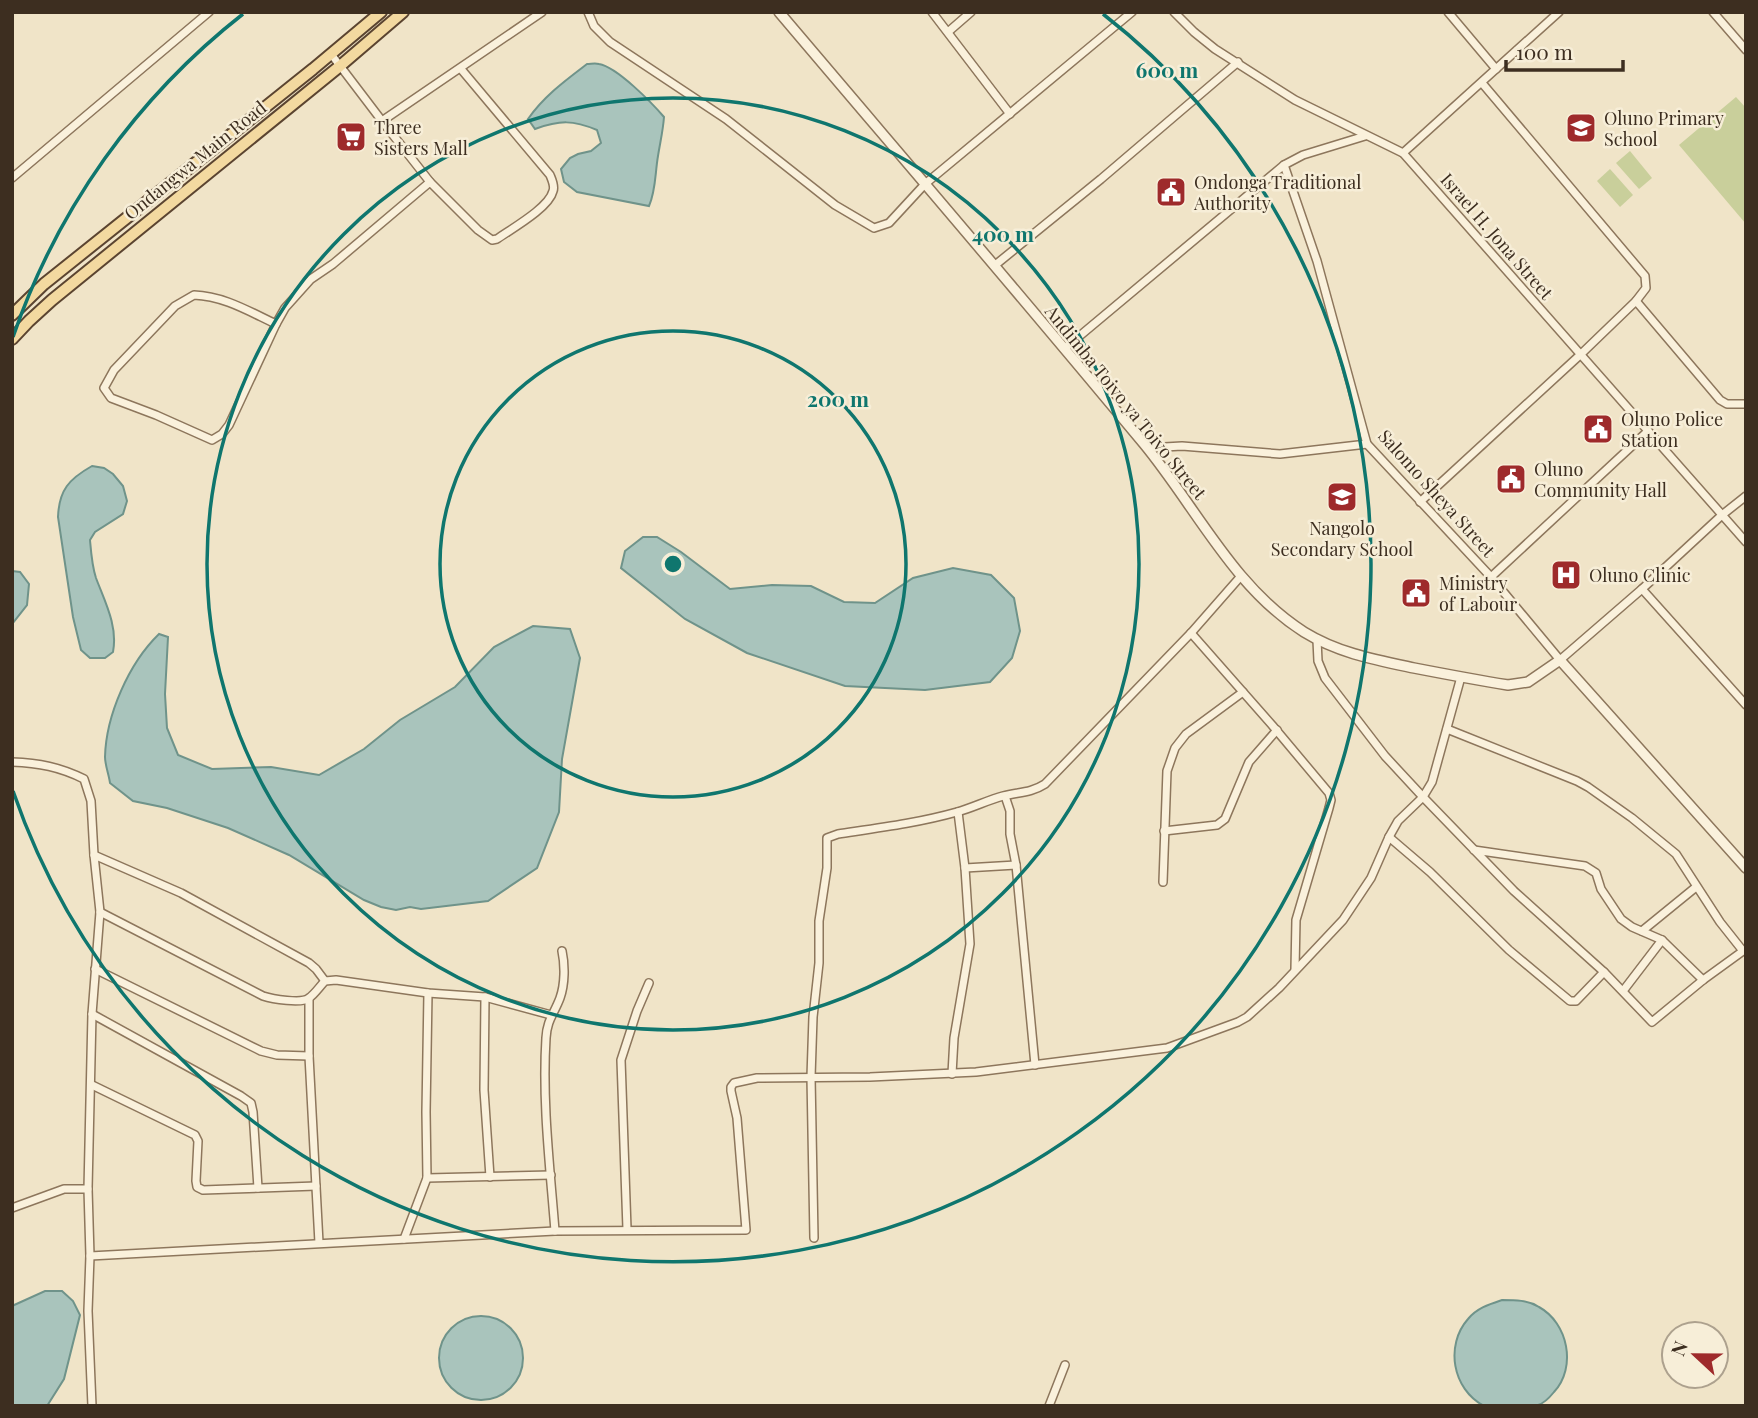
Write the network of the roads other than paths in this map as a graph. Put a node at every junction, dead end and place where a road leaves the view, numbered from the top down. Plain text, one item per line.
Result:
1 (209, 12) edge
2 (381, 12) edge
3 (403, 12) edge
4 (542, 12) edge
5 (588, 12) edge
6 (779, 12) edge
7 (932, 12) edge
8 (971, 12) edge
9 (1132, 12) edge
10 (1174, 12) edge
11 (1448, 12) edge
12 (1559, 12) edge
13 (1713, 12) edge
14 (948, 32) junction
15 (1746, 50) edge
16 (331, 54) junction
17 (1238, 62) junction
18 (340, 66) junction
19 (461, 69) junction
20 (1496, 69) junction
21 (1482, 83) junction
22 (1010, 114) junction
23 (383, 121) junction
24 (1366, 136) junction
25 (1404, 153) junction
26 (1284, 165) junction
27 (12, 178) edge
28 (430, 182) junction
29 (925, 184) junction
30 (994, 266) junction
31 (1636, 302) junction
32 (12, 315) edge
33 (276, 324) junction
34 (12, 339) edge
35 (1063, 349) junction
36 (1580, 355) junction
37 (1746, 404) edge
38 (1648, 431) junction
39 (1367, 444) junction
40 (1147, 448) junction
41 (1746, 496) edge
42 (1420, 502) junction
43 (1722, 515) junction
44 (1746, 542) edge
45 (1241, 576) junction
46 (1491, 577) junction
47 (1642, 589) junction
48 (1191, 633) junction
49 (1317, 640) junction
50 (1560, 660) junction
51 (1461, 677) junction
52 (1243, 692) junction
53 (1746, 705) edge
54 (1447, 729) junction
55 (1277, 730) junction
56 (12, 762) edge
57 (1005, 796) junction
58 (1423, 797) junction
59 (958, 812) junction
60 (1164, 831) junction
61 (1390, 836) junction
62 (1474, 850) junction
63 (94, 855) junction
64 (1016, 865) junction
65 (965, 868) junction
66 (1746, 868) edge
67 (1163, 882) dead end
68 (1696, 887) junction
69 (100, 912) junction
70 (1642, 931) junction
71 (1662, 940) junction
72 (562, 951) dead end
73 (95, 969) junction
74 (1295, 970) junction
75 (1604, 972) junction
76 (1703, 980) junction
77 (326, 981) junction
78 (649, 983) dead end
79 (1623, 991) junction
80 (428, 993) junction
81 (485, 997) junction
82 (309, 999) junction
83 (92, 1014) junction
84 (551, 1015) junction
85 (309, 1056) junction
86 (1035, 1065) junction
87 (952, 1074) junction
88 (811, 1077) junction
89 (92, 1085) junction
90 (551, 1175) junction
91 (490, 1177) junction
92 (428, 1178) junction
93 (316, 1186) junction
94 (258, 1188) junction
95 (88, 1189) junction
96 (12, 1208) edge
97 (627, 1229) junction
98 (555, 1231) junction
99 (814, 1238) dead end
100 (404, 1239) junction
101 (319, 1244) junction
102 (90, 1256) junction
103 (1065, 1365) dead end
104 (92, 1406) edge
105 (1049, 1406) edge

1 - 27 street
2 - 16 main road, Ondangwa Main Road
3 - 18 main road, Ondangwa Main Road
4 - 19 street
5 - 29 street
6 - 29 street, Andimba Toivo ya Toivo Street
7 - 14 street
8 - 14 street
9 - 22 street
10 - 17 street, Israel H. Jona Street
11 - 20 street
12 - 20 street
13 - 15 street
14 - 22 street
16 - 18 street
16 - 32 main road, Ondangwa Main Road
17 - 24 street, Israel H. Jona Street
17 - 30 street
18 - 23 street
18 - 34 main road, Ondangwa Main Road
19 - 23 street
19 - 28 street
20 - 21 street
21 - 25 street
21 - 31 street
22 - 29 street
23 - 28 street
24 - 25 street, Israel H. Jona Street
24 - 26 street
25 - 36 street, Israel H. Jona Street
26 - 35 street
26 - 39 street, Salomo Sheya Street
28 - 33 street
29 - 30 street, Andimba Toivo ya Toivo Street
30 - 35 street, Andimba Toivo ya Toivo Street
31 - 36 street
31 - 37 street
33 - 33 street
35 - 40 street, Andimba Toivo ya Toivo Street
36 - 38 street, Israel H. Jona Street
36 - 42 street
38 - 43 street, Israel H. Jona Street
38 - 46 street
39 - 40 street
39 - 42 street, Salomo Sheya Street
40 - 45 street, Andimba Toivo ya Toivo Street
41 - 43 street
42 - 46 street, Salomo Sheya Street
43 - 44 street, Israel H. Jona Street
43 - 47 street
45 - 48 street
45 - 49 street, Andimba Toivo ya Toivo Street
46 - 50 street, Salomo Sheya Street
47 - 50 street
47 - 53 street
48 - 52 street
48 - 57 street
49 - 51 street, Andimba Toivo ya Toivo Street
49 - 58 street
50 - 51 street, Andimba Toivo ya Toivo Street
50 - 66 street
51 - 54 street
52 - 55 street
52 - 60 street
54 - 58 street
54 - 68 street
55 - 60 street
55 - 74 street
56 - 63 street
57 - 59 street
57 - 64 street
58 - 61 street
58 - 62 street
59 - 65 street
59 - 88 street
60 - 67 street
61 - 74 street
61 - 75 street
62 - 70 street
62 - 75 street
63 - 69 street
63 - 77 street
64 - 65 street
64 - 86 street
65 - 87 street
68 - 70 street
68 - 76 street
69 - 73 street
69 - 82 street
70 - 71 street
71 - 76 street
71 - 79 street
72 - 84 street
73 - 83 street
73 - 85 street
74 - 86 street
75 - 79 street
76 - 79 street
77 - 80 street
77 - 82 street
78 - 97 street
80 - 81 street
80 - 92 street
81 - 84 street
81 - 91 street
82 - 85 street
83 - 89 street
83 - 94 street
84 - 90 street
85 - 93 street
86 - 87 street
87 - 88 street
88 - 97 street
88 - 99 street
89 - 94 street
89 - 95 street
90 - 91 street
90 - 98 street
91 - 92 street
92 - 100 street
93 - 94 street
93 - 101 street
95 - 96 street
95 - 102 street
97 - 98 street
98 - 100 street
100 - 101 street
101 - 102 street
102 - 104 street
103 - 105 street

